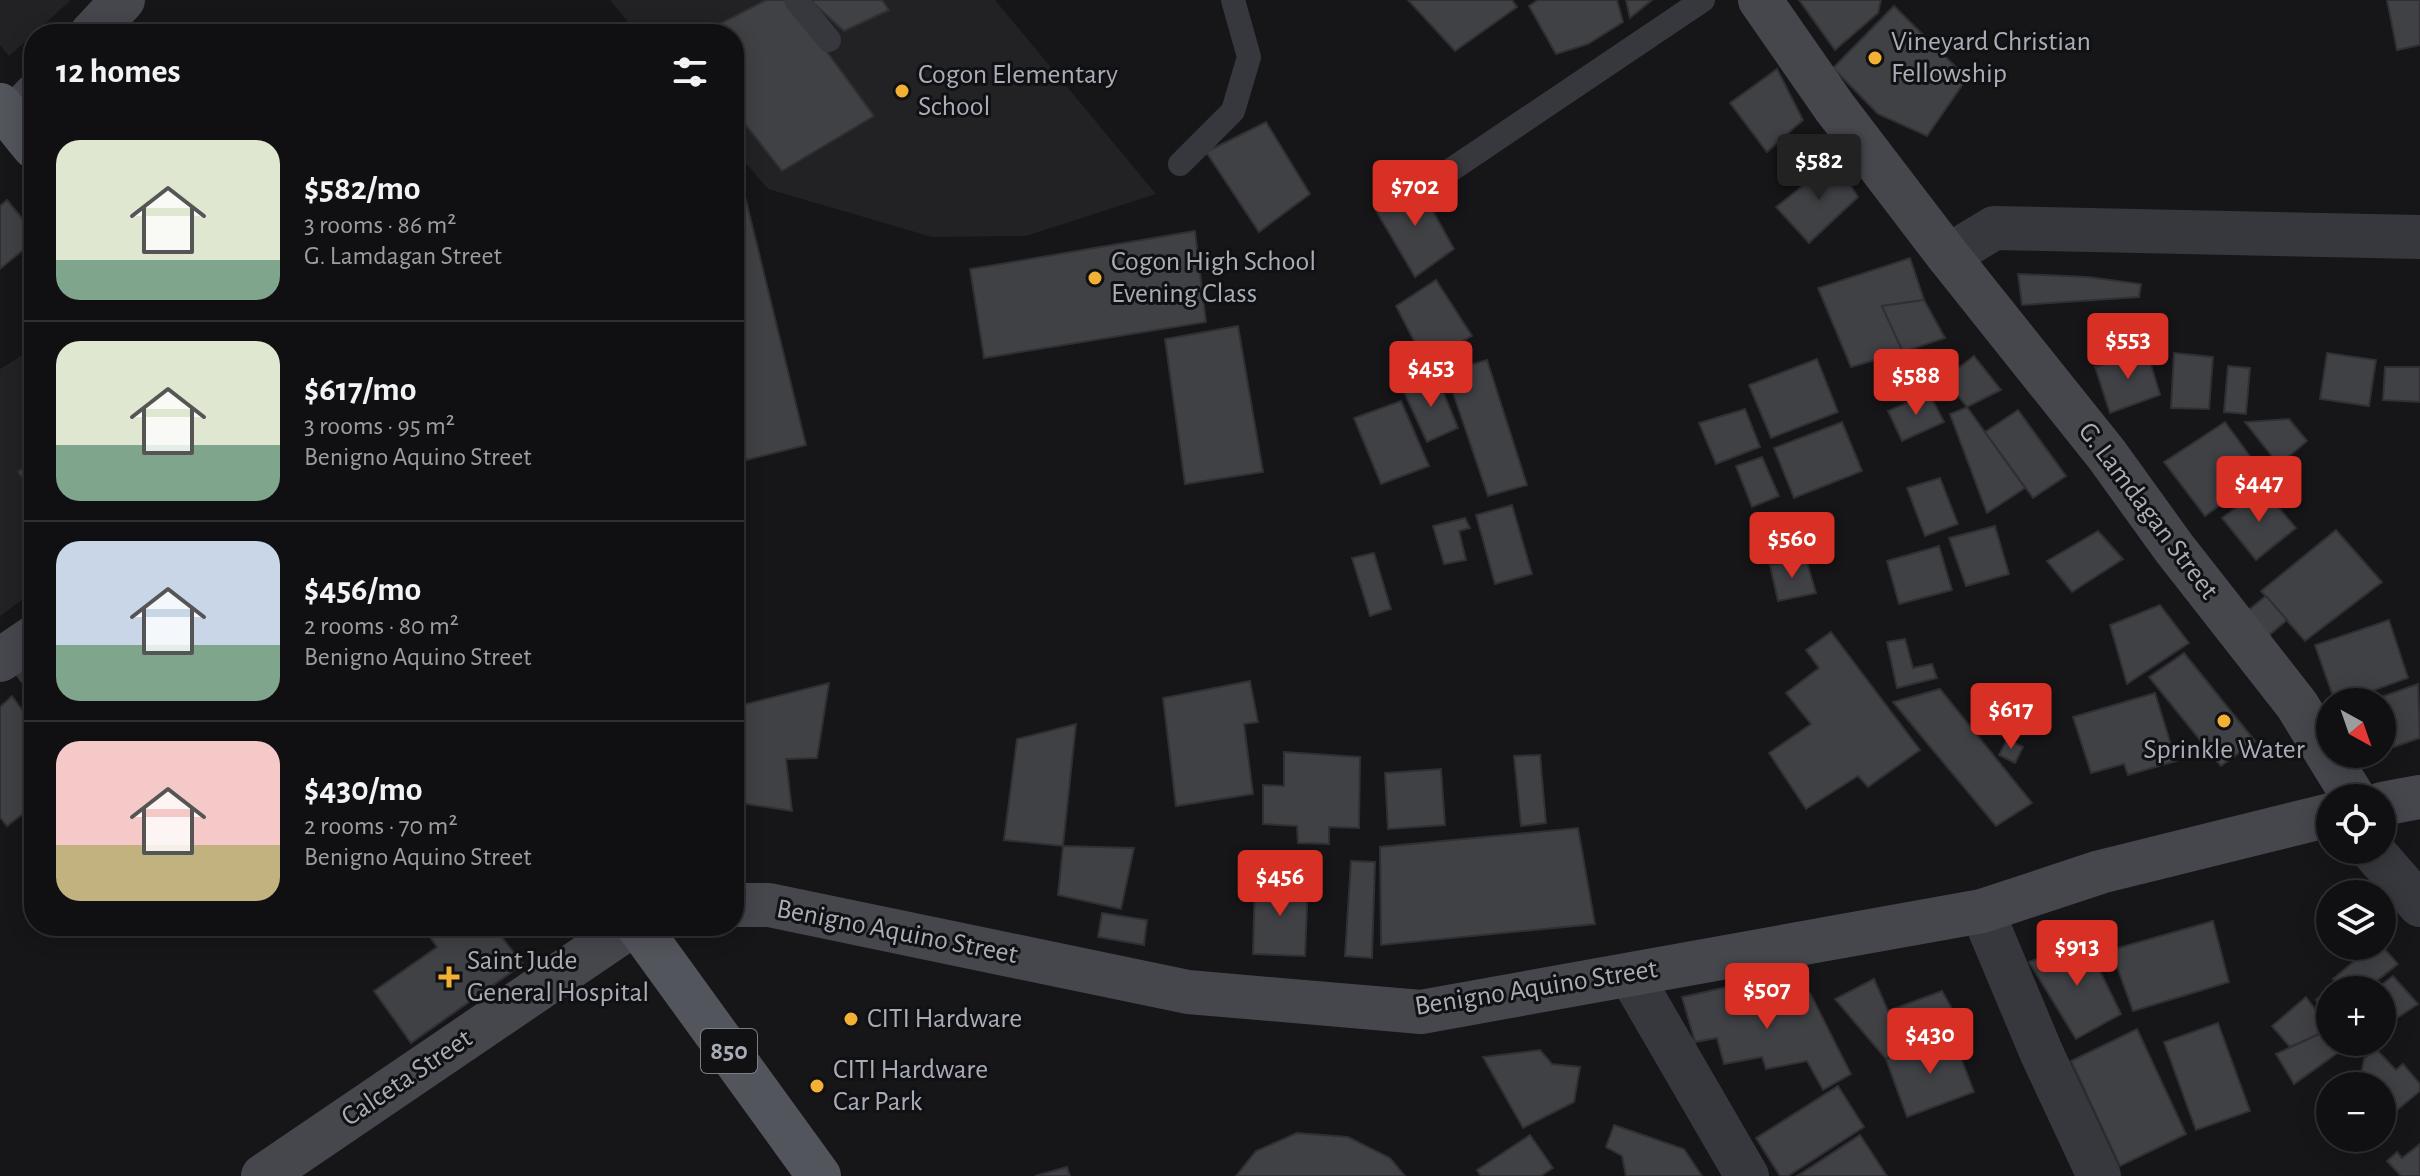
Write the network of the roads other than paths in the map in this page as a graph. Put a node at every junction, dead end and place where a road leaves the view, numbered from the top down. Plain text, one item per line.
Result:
1 (796, 0) edge
2 (1233, 0) edge
3 (1703, 0) edge
4 (1760, 0) edge
5 (829, 40) dead end
6 (1180, 164) dead end
7 (1430, 184) dead end
8 (2420, 237) edge
9 (1948, 256) junction
10 (2345, 784) edge
11 (2420, 797) edge
12 (2396, 801) edge
13 (2316, 818) edge
14 (2384, 864) edge
15 (744, 905) edge
16 (2420, 905) edge
17 (1982, 911) junction
18 (616, 936) edge
19 (645, 936) edge
20 (1631, 976) junction
21 (263, 1176) edge
22 (819, 1176) edge
23 (1747, 1176) edge
24 (2099, 1176) edge

1 - 5 lane
2 - 6 lane
3 - 7 lane
4 - 9 main road, G. Lamdagan Street
8 - 9 street
9 - 10 main road, G. Lamdagan Street
11 - 12 main road
13 - 17 main road, Benigno Aquino Street
14 - 16 street
15 - 20 main road, Benigno Aquino Street
17 - 20 main road, Benigno Aquino Street
17 - 24 street
18 - 21 main road, Calceta Street
19 - 22 main road, 850
20 - 23 street

